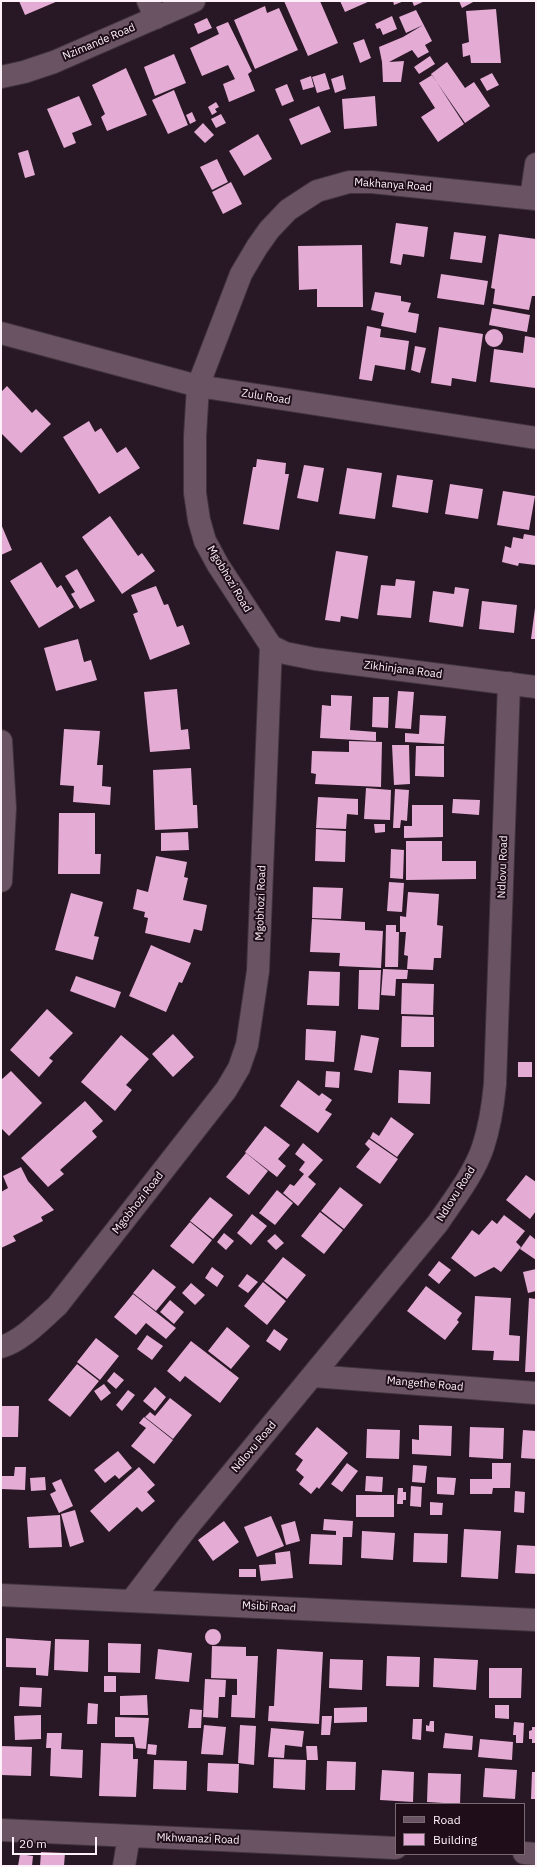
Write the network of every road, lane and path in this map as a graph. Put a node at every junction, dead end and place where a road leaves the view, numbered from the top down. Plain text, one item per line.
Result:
1 (194, 1) edge
2 (152, 10) edge
3 (1, 77) edge
4 (536, 164) edge
5 (534, 199) edge
6 (1, 333) edge
7 (198, 386) junction
8 (536, 438) edge
9 (271, 646) junction
10 (509, 683) junction
11 (536, 687) edge
12 (1, 741) edge
13 (1, 881) edge
14 (1, 1347) edge
15 (313, 1376) junction
16 (536, 1393) edge
17 (1, 1595) edge
18 (132, 1600) junction
19 (536, 1620) edge
20 (1, 1830) edge
21 (129, 1836) junction
22 (395, 1848) edge
23 (525, 1853) edge
24 (536, 1854) edge
25 (124, 1866) edge

1 - 2 street, Nzimande Road
2 - 3 street, Nzimande Road
4 - 5 street
5 - 7 street, Makhanya Road
6 - 7 street, Zulu Road
7 - 8 street, Zulu Road
7 - 9 street, Mgobhozi Road
9 - 10 street, Zikhinjana Road
9 - 14 street, Mgobhozi Road
10 - 11 street, Zikhinjana Road
10 - 15 street, Ndlovu Road
12 - 13 street
15 - 16 street, Mangethe Road
15 - 18 street, Ndlovu Road
17 - 18 street, Msibi Road
18 - 19 street, Msibi Road
20 - 21 street, Mkhwanazi Road
21 - 22 street, Mkhwanazi Road
21 - 25 street
23 - 24 street

